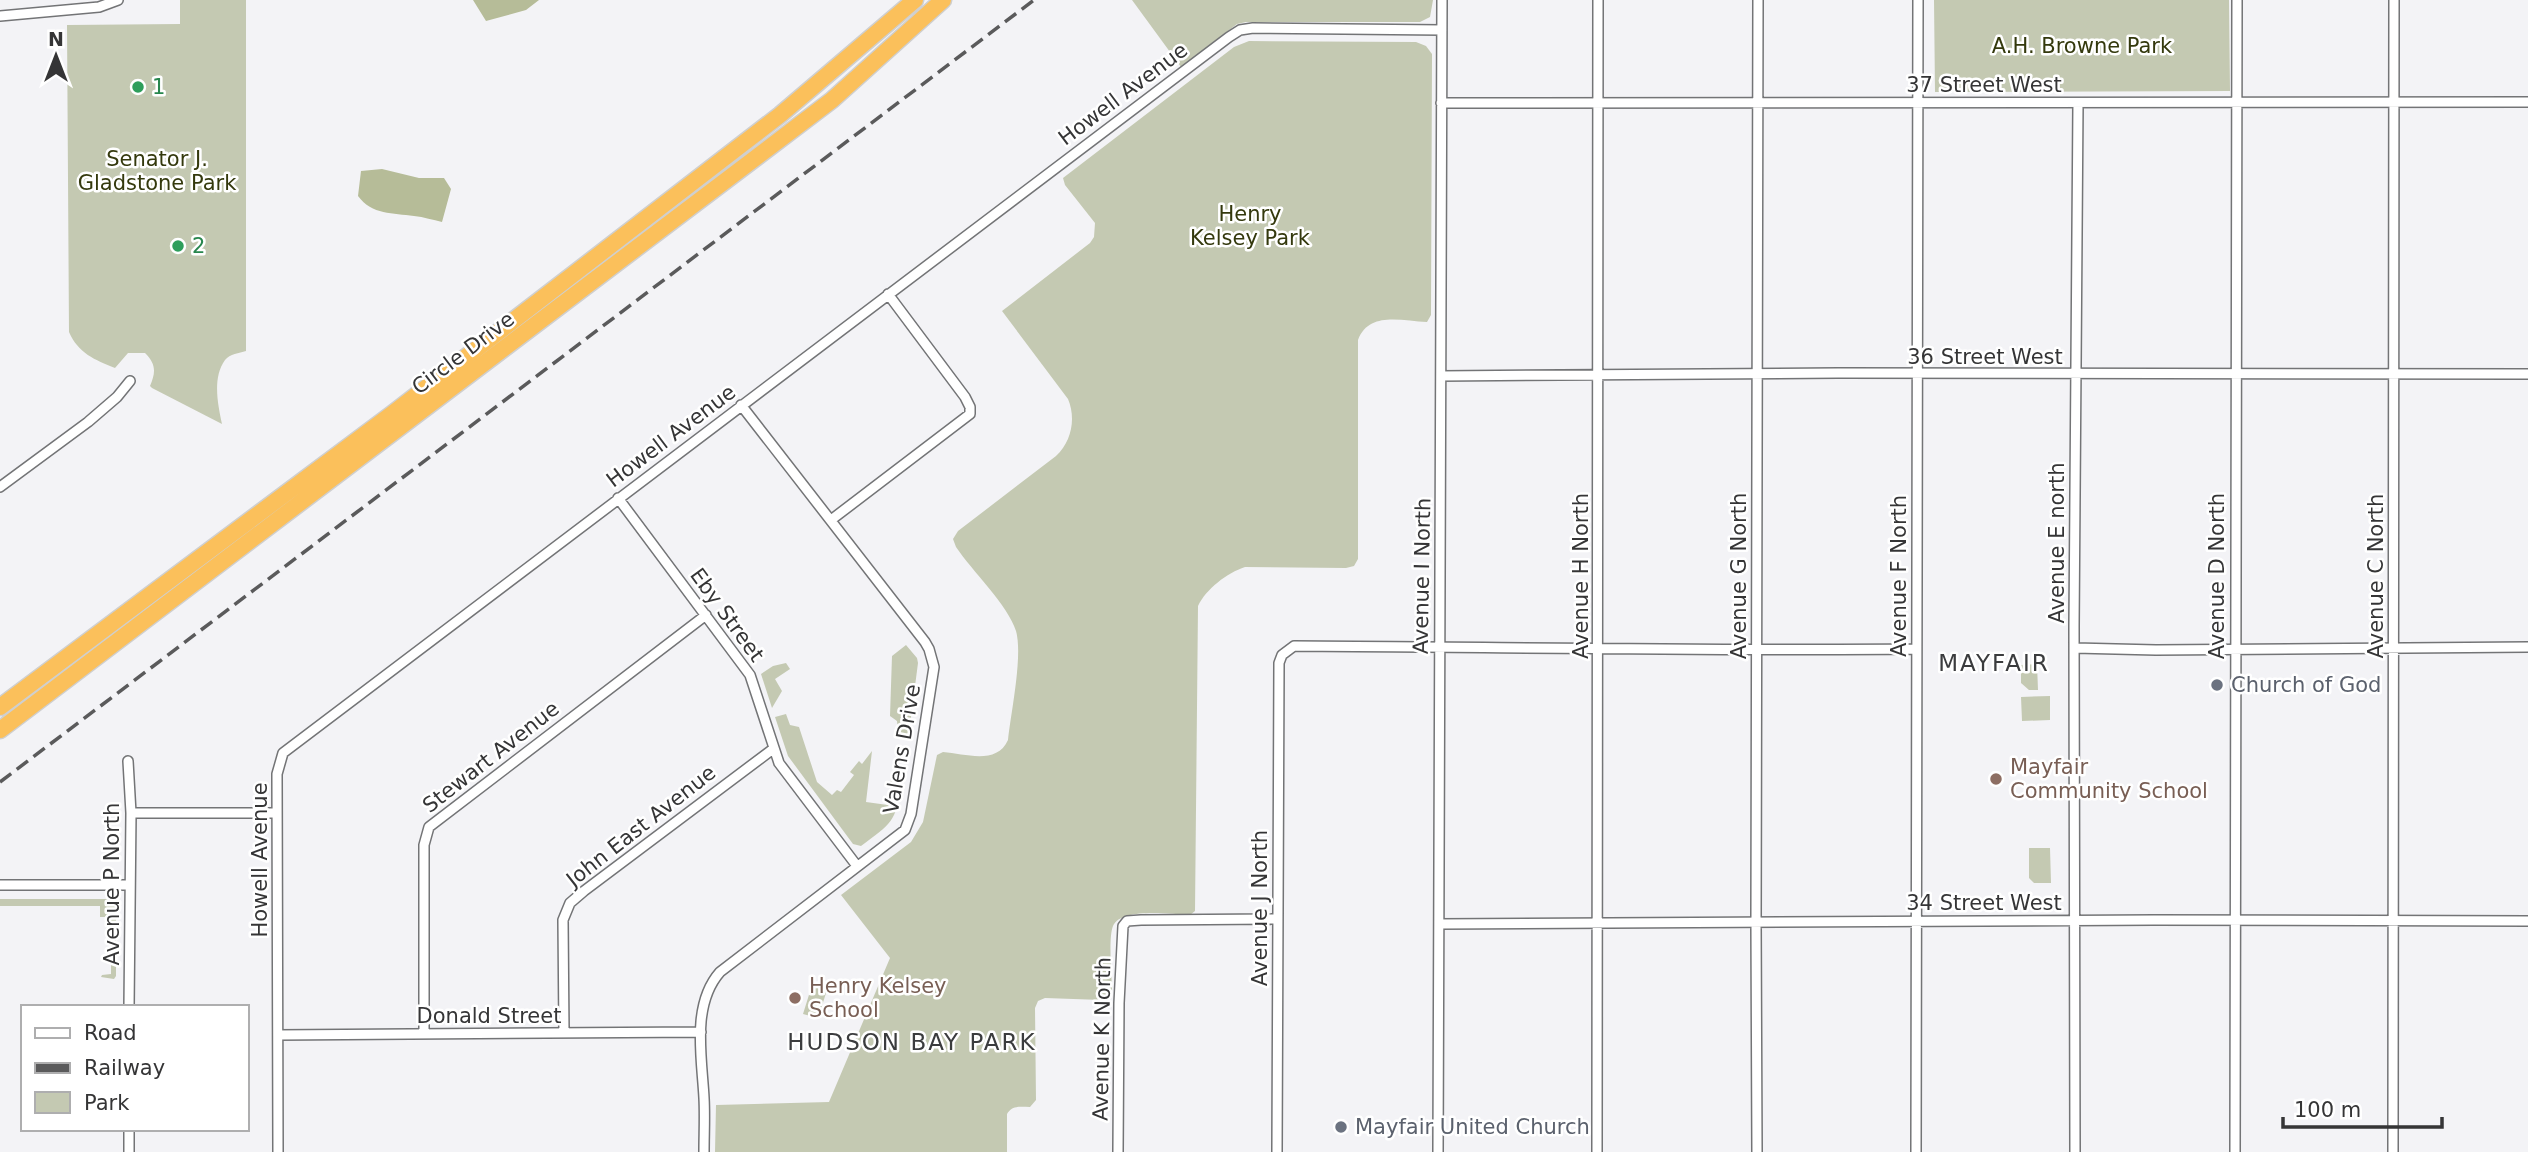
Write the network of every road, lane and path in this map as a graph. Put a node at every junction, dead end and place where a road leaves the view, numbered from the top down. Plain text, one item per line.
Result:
1 (118, 0) edge
2 (915, 0) edge
3 (943, 0) edge
4 (1442, 0) edge
5 (1598, 0) edge
6 (1758, 0) edge
7 (1918, 0) edge
8 (2237, 0) edge
9 (2394, 0) edge
10 (0, 16) edge
11 (1442, 30) junction
12 (2395, 101) junction
13 (2237, 102) junction
14 (2528, 102) edge
15 (1441, 103) junction
16 (1597, 103) junction
17 (1758, 103) junction
18 (1917, 103) junction
19 (2078, 103) junction
20 (888, 294) junction
21 (1916, 374) junction
22 (2393, 374) junction
23 (2528, 374) edge
24 (1757, 375) junction
25 (2076, 375) junction
26 (2235, 375) junction
27 (1441, 376) junction
28 (1598, 377) junction
29 (130, 381) dead end
30 (741, 405) junction
31 (0, 487) edge
32 (618, 498) junction
33 (831, 520) junction
34 (706, 615) junction
35 (1439, 647) junction
36 (2528, 647) edge
37 (2075, 648) junction
38 (2234, 648) junction
39 (2394, 648) junction
40 (1598, 649) junction
41 (1757, 649) junction
42 (1916, 649) junction
43 (0, 707) edge
44 (0, 730) edge
45 (773, 749) junction
46 (128, 761) dead end
47 (131, 813) junction
48 (277, 813) junction
49 (857, 866) junction
50 (0, 885) edge
51 (130, 885) junction
52 (1278, 919) junction
53 (2075, 920) junction
54 (1916, 921) junction
55 (2235, 921) junction
56 (2394, 921) junction
57 (2528, 921) edge
58 (1597, 922) junction
59 (1756, 922) junction
60 (1440, 924) junction
61 (129, 1005) edge
62 (701, 1032) junction
63 (424, 1033) junction
64 (564, 1033) junction
65 (278, 1035) junction
66 (129, 1131) edge
67 (129, 1152) edge
68 (278, 1152) edge
69 (704, 1152) edge
70 (1118, 1152) edge
71 (1278, 1152) edge
72 (1438, 1152) edge
73 (1597, 1152) edge
74 (1757, 1152) edge
75 (1916, 1152) edge
76 (2076, 1152) edge
77 (2235, 1152) edge
78 (2393, 1152) edge

1 - 10 street
2 - 43 highway, Circle Drive
3 - 44 highway, Circle Drive
4 - 11 street, Avenue I North
5 - 16 street, Avenue H North
6 - 17 street, Avenue G North
7 - 18 street, Avenue F North
8 - 13 street, Avenue D North
9 - 12 street, Avenue C North
11 - 15 street, Avenue I North
11 - 20 street, Howell Avenue
12 - 13 street, 37 Street West
12 - 14 street, 37 Street West
12 - 22 street, Avenue C North
13 - 19 street, 37 Street West
13 - 26 street, Avenue D North
15 - 16 street, 37 Street West
15 - 27 street, Avenue I North
16 - 17 street, 37 Street West
16 - 28 street, Avenue H North
17 - 18 street, 37 Street West
17 - 24 street, Avenue G North
18 - 19 street, 37 Street West
18 - 21 street, Avenue F North
19 - 25 street, Avenue E north
20 - 30 street, Howell Avenue
20 - 33 street
21 - 24 street, 36 Street West
21 - 25 street, 36 Street West
21 - 42 street, Avenue F North
22 - 23 street, 36 Street West
22 - 26 street, 36 Street West
22 - 39 street, Avenue C North
24 - 28 street, 36 Street West
24 - 41 street, Avenue G North
25 - 26 street, 36 Street West
25 - 37 street, Avenue E north
26 - 38 street, Avenue D North
27 - 28 street, 36 Street West
27 - 35 street, Avenue I North
28 - 40 street, Avenue H North
29 - 31 street
30 - 32 street, Howell Avenue
30 - 33 street, Valens Drive
32 - 34 street, Eby Street
32 - 48 street, Howell Avenue
33 - 49 street, Valens Drive
34 - 45 street, Eby Street
34 - 63 street, Stewart Avenue
35 - 40 street
35 - 52 street, Avenue J North
35 - 60 street, Avenue I North
36 - 39 street
37 - 38 street
37 - 53 street, Avenue E north
38 - 39 street
38 - 55 street, Avenue D North
39 - 56 street, Avenue C North
40 - 41 street
40 - 58 street, Avenue H North
41 - 42 street
41 - 59 street, Avenue G North
42 - 54 street, Avenue F North
45 - 49 street, Eby Street
45 - 64 street, John East Avenue
46 - 47 street, Avenue P North
47 - 48 street
47 - 51 street, Avenue P North
48 - 65 street, Howell Avenue
49 - 62 street, Valens Drive
50 - 51 street
51 - 61 street, Avenue P North
52 - 70 street, Avenue K North
52 - 71 street, Avenue J North
53 - 54 street, 34 Street West
53 - 55 street, 34 Street West
53 - 76 street, Avenue E north
54 - 59 street, 34 Street West
54 - 75 street, Avenue F North
55 - 56 street, 34 Street West
55 - 77 street, Avenue D North
56 - 57 street, 34 Street West
56 - 78 street, Avenue C North
58 - 59 street, 34 Street West
58 - 60 street, 34 Street West
58 - 73 street, Avenue H North
59 - 74 street, Avenue G North
60 - 72 street, Avenue I North
62 - 64 street, Donald Street
62 - 69 street, Valens Drive
63 - 64 street, Donald Street
63 - 65 street, Donald Street
65 - 68 street, Howell Avenue
66 - 67 street

